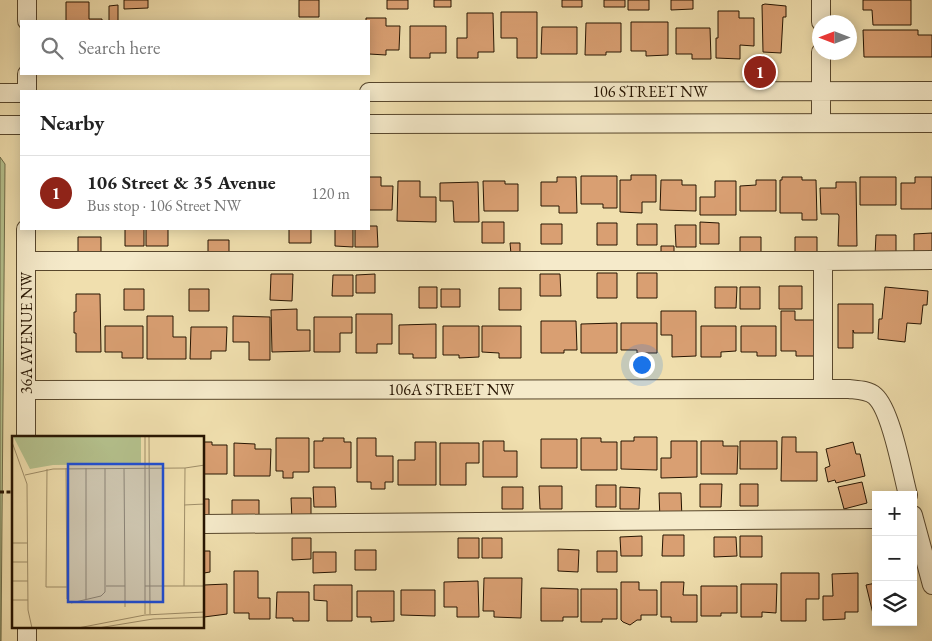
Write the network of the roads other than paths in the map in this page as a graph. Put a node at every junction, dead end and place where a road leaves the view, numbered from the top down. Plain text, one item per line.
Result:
1 (27, 0) edge
2 (821, 0) edge
3 (821, 15) edge
4 (27, 20) edge
5 (821, 60) edge
6 (27, 75) edge
7 (27, 90) edge
8 (821, 91) junction
9 (932, 91) edge
10 (370, 92) edge
11 (0, 93) edge
12 (20, 93) edge
13 (370, 124) edge
14 (821, 124) junction
15 (932, 124) edge
16 (0, 125) edge
17 (20, 125) edge
18 (26, 230) edge
19 (932, 260) edge
20 (26, 261) junction
21 (822, 261) junction
22 (823, 389) junction
23 (27, 390) junction
24 (26, 436) edge
25 (907, 491) edge
26 (872, 519) edge
27 (205, 524) edge
28 (917, 529) edge
29 (932, 585) edge
30 (27, 628) edge
31 (27, 641) edge

1 - 4 street
2 - 3 street
5 - 8 street
6 - 7 street
8 - 9 street, 106 STREET NW
8 - 10 street, 106 STREET NW
8 - 14 street
11 - 12 street
13 - 14 street, 106 STREET NW
14 - 15 street, 106 STREET NW
16 - 17 street
18 - 20 street, 36A AVENUE NW
19 - 21 street
20 - 21 street
20 - 23 street, 36A AVENUE NW
21 - 22 street
22 - 23 street, 106A STREET NW
22 - 25 street, 106A STREET NW
23 - 24 street, 36A AVENUE NW
26 - 27 street
28 - 29 street
30 - 31 street

